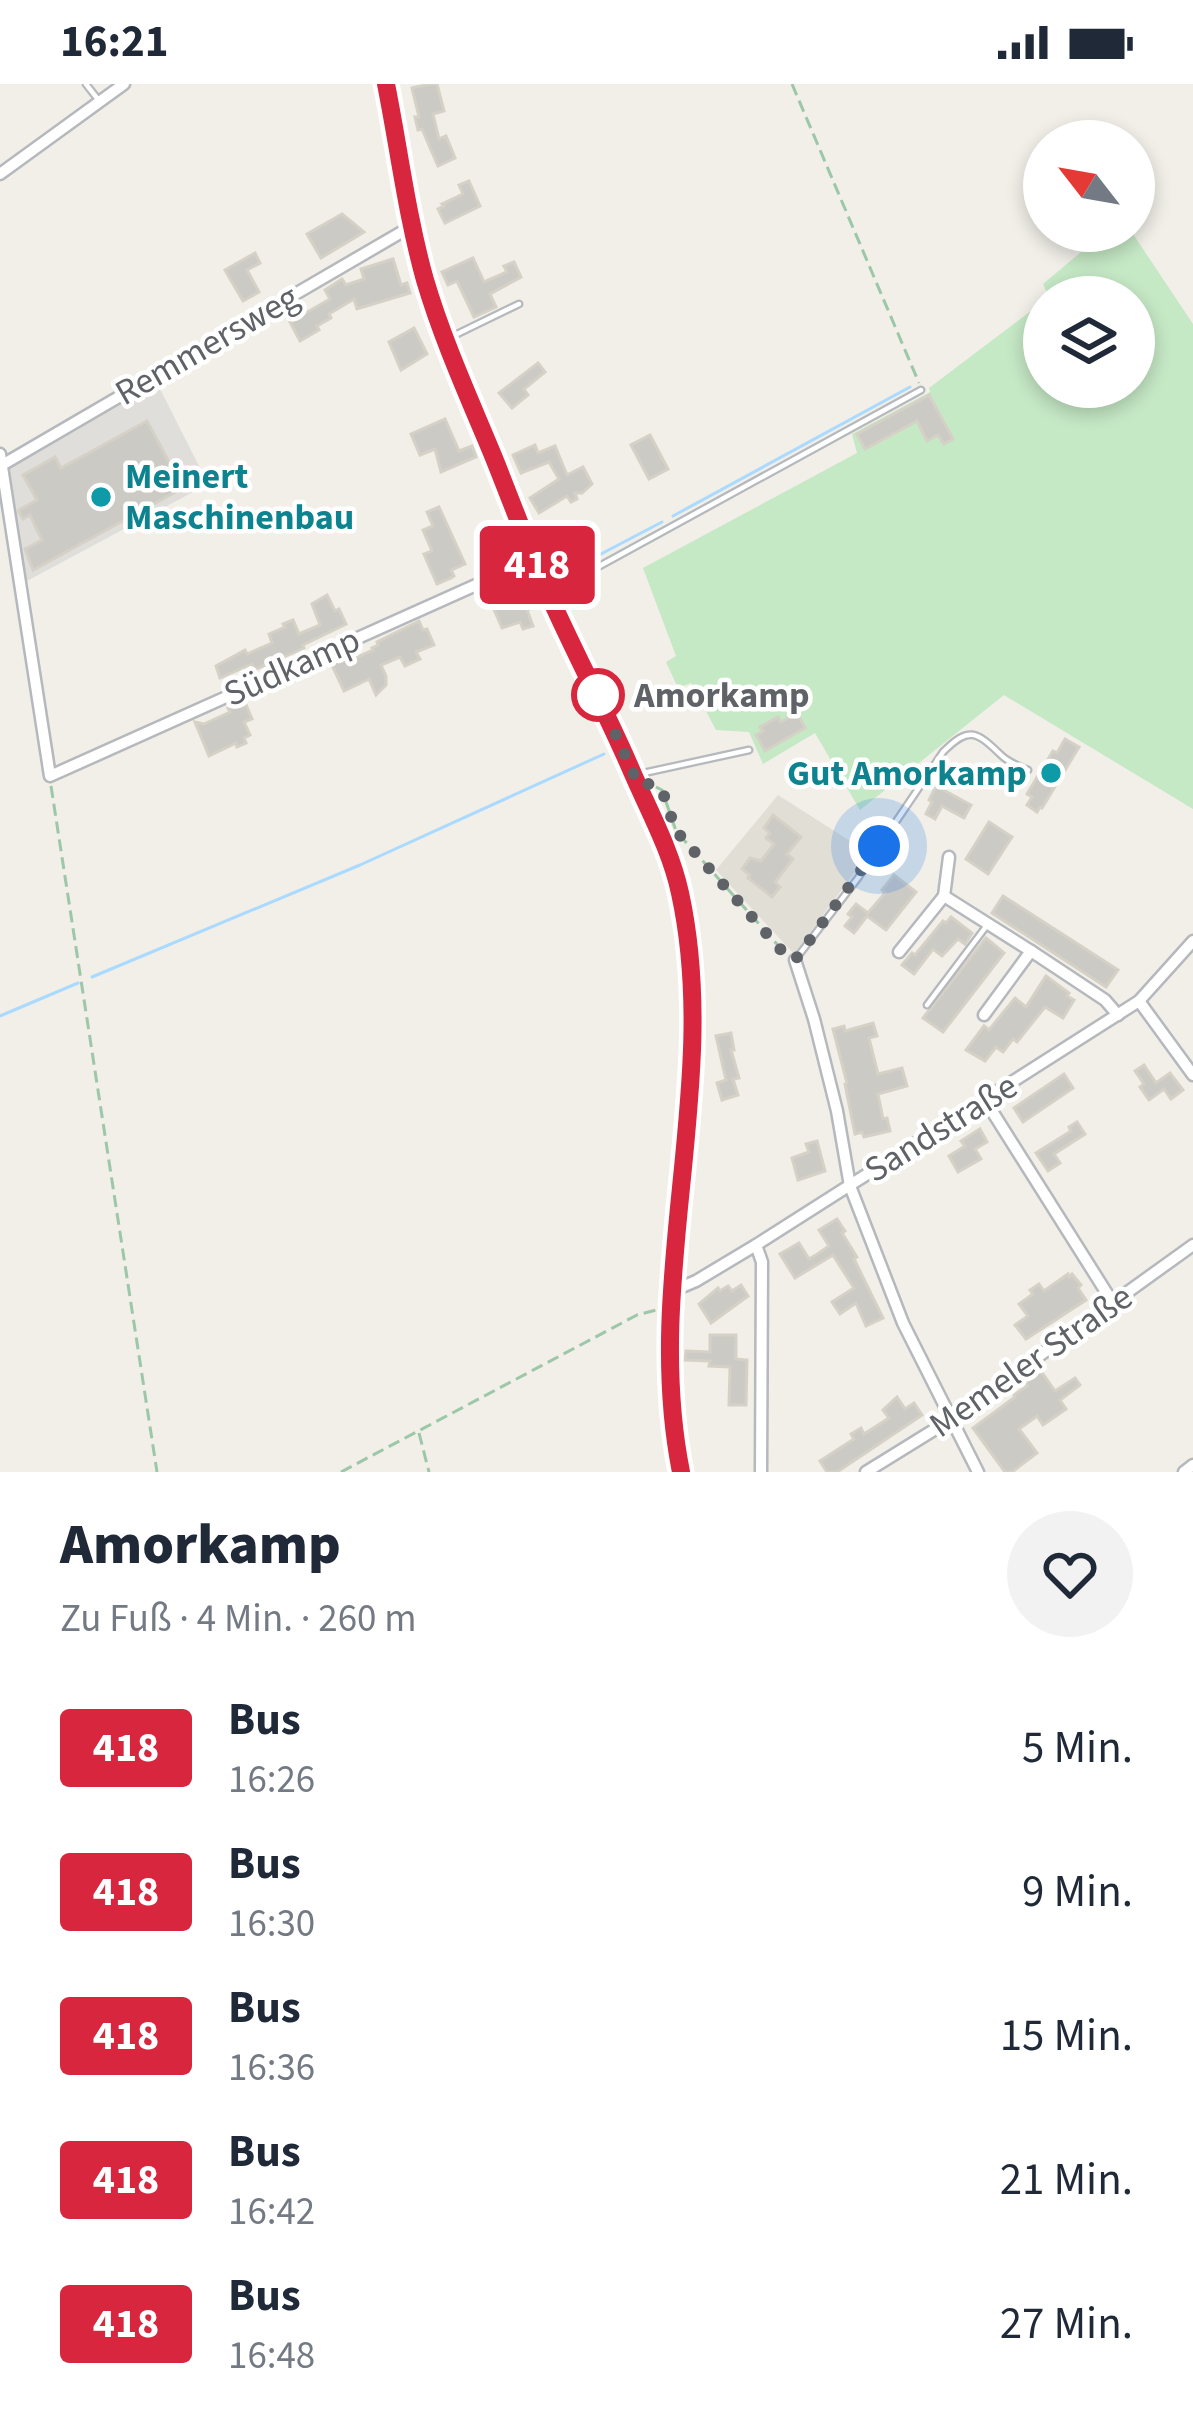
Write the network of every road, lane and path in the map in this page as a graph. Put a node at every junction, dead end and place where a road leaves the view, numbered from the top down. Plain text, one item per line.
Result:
1 (86, 84) edge
2 (124, 84) edge
3 (386, 84) edge
4 (792, 84) edge
5 (100, 102) junction
6 (0, 174) edge
7 (412, 226) junction
8 (519, 304) dead end
9 (446, 340) junction
10 (921, 390) joint
11 (1, 459) edge
12 (534, 559) junction
13 (549, 594) junction
14 (749, 750) dead end
15 (1028, 770) dead end
16 (50, 776) junction
17 (636, 780) junction
18 (949, 856) dead end
19 (944, 896) junction
20 (988, 924) junction
21 (1193, 941) edge
22 (1031, 951) junction
23 (899, 952) dead end
24 (795, 960) junction
25 (1139, 1001) junction
26 (927, 1005) dead end
27 (984, 1015) dead end
28 (1118, 1015) junction
29 (1193, 1075) edge
30 (985, 1100) junction
31 (850, 1186) junction
32 (756, 1245) junction
33 (1193, 1245) edge
34 (670, 1299) junction
35 (1113, 1303) junction
36 (950, 1420) junction
37 (418, 1432) junction
38 (1193, 1465) edge
39 (158, 1472) edge
40 (341, 1472) edge
41 (429, 1472) edge
42 (681, 1472) edge
43 (761, 1472) edge
44 (866, 1472) edge
45 (978, 1472) edge
46 (1184, 1472) edge

1 - 5 lane
2 - 5 street
3 - 7 street
4 - 10 path
5 - 6 street
7 - 9 street
7 - 11 street, Remmersweg
8 - 9 lane
9 - 12 street
10 - 13 lane
11 - 16 street
12 - 13 street
12 - 16 street, Südkamp
13 - 17 street
14 - 17 lane
15 - 24 lane
16 - 39 path
17 - 24 path
17 - 34 street
18 - 19 street
19 - 20 street
19 - 23 street
20 - 22 street
20 - 26 lane
21 - 25 street, Sandstraße
22 - 27 street
22 - 28 street
24 - 31 street
25 - 28 street, Sandstraße
25 - 29 street
28 - 30 street, Sandstraße
30 - 31 street, Sandstraße
30 - 35 street
31 - 32 street, Sandstraße
31 - 36 street
32 - 34 street, Sandstraße
32 - 43 street
33 - 35 street, Memeler Straße
34 - 37 path
34 - 42 street
35 - 36 street, Memeler Straße
36 - 44 street, Memeler Straße
36 - 45 street
37 - 40 path
37 - 41 path
38 - 46 street

